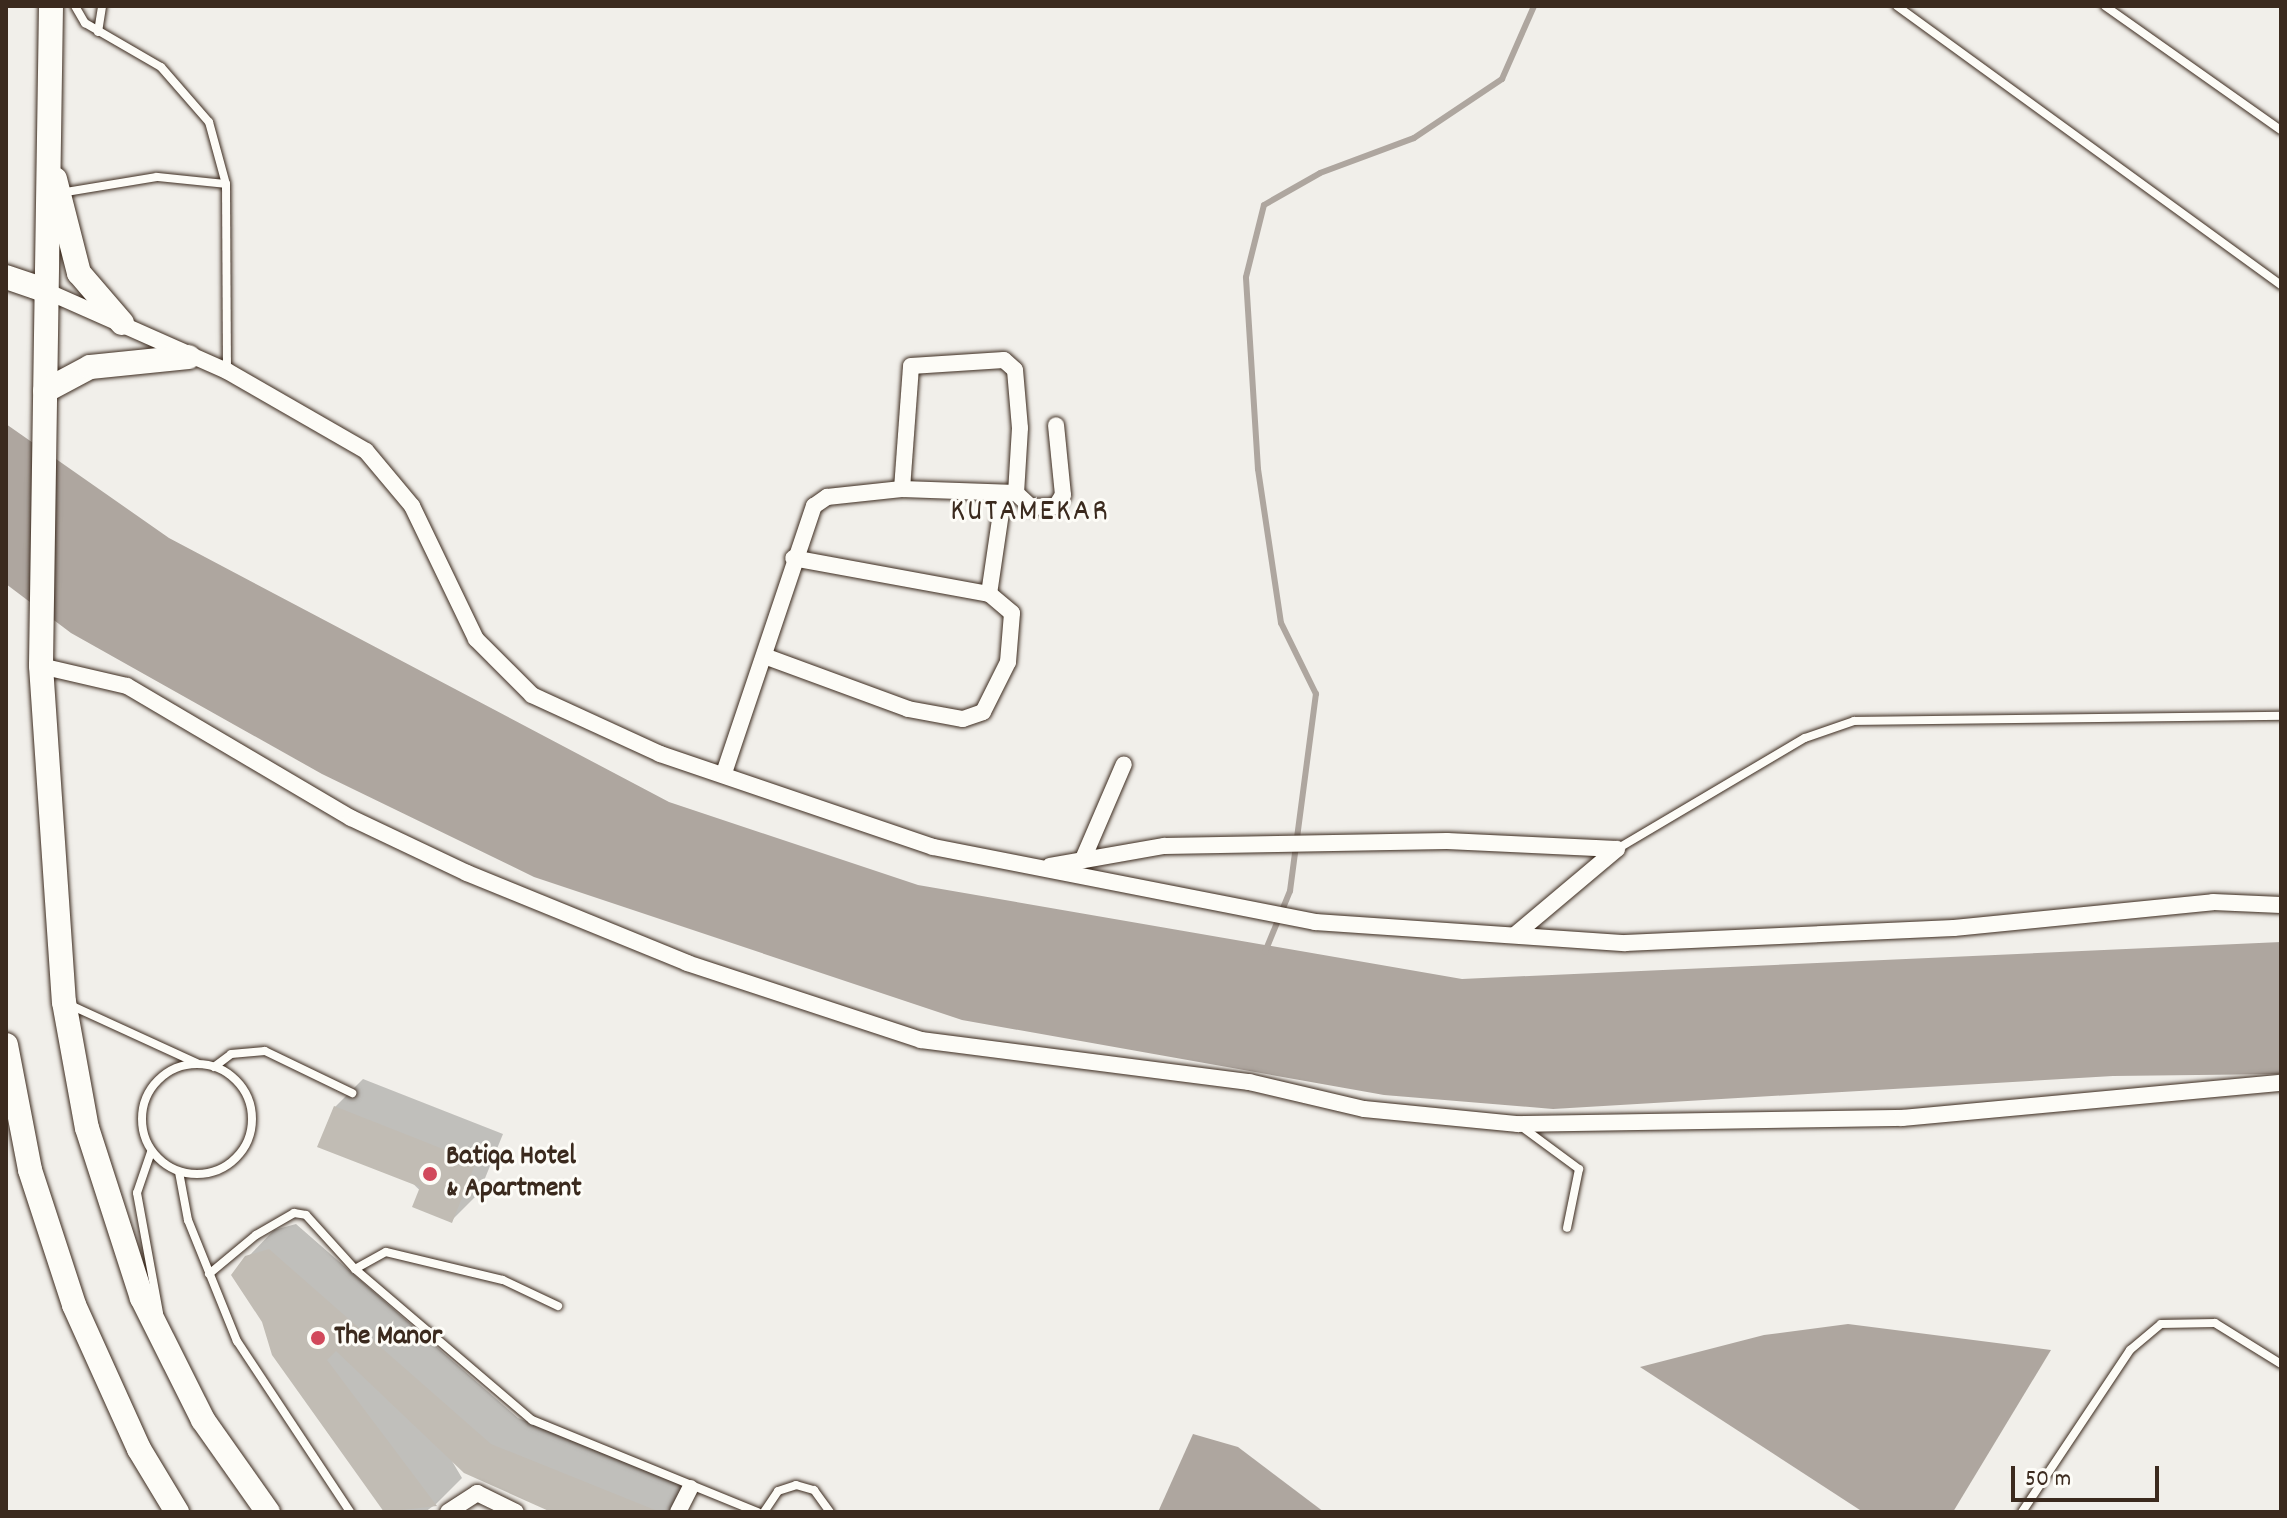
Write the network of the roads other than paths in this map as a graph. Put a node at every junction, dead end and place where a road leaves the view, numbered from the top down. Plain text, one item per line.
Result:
1 (51, 6) edge
2 (75, 6) edge
3 (102, 6) edge
4 (1897, 6) edge
5 (2105, 6) edge
6 (98, 32) junction
7 (2281, 130) edge
8 (44, 133) junction
9 (226, 184) junction
10 (58, 193) junction
11 (6, 277) edge
12 (2281, 285) edge
13 (44, 290) junction
14 (122, 323) junction
15 (188, 357) junction
16 (227, 371) junction
17 (45, 399) junction
18 (1056, 425) dead end
19 (902, 489) junction
20 (1010, 493) junction
21 (793, 558) junction
22 (989, 594) junction
23 (767, 657) junction
24 (41, 666) junction
25 (2281, 716) edge
26 (1124, 764) dead end
27 (724, 773) junction
28 (1617, 849) junction
29 (1083, 859) junction
30 (1040, 868) junction
31 (2281, 905) edge
32 (1516, 934) junction
33 (64, 1002) junction
34 (6, 1045) edge
35 (197, 1063) junction
36 (214, 1067) junction
37 (2281, 1083) edge
38 (352, 1093) dead end
39 (1518, 1124) junction
40 (151, 1152) junction
41 (179, 1172) junction
42 (1567, 1228) dead end
43 (355, 1269) junction
44 (209, 1274) junction
45 (558, 1306) dead end
46 (166, 1353) junction
47 (2281, 1364) edge
48 (690, 1488) junction
49 (177, 1512) edge
50 (268, 1512) edge
51 (350, 1512) edge
52 (448, 1512) edge
53 (516, 1512) edge
54 (678, 1512) edge
55 (761, 1512) edge
56 (830, 1512) edge
57 (2022, 1512) edge

1 - 8 street
2 - 6 lane
3 - 6 lane
4 - 12 lane
5 - 7 lane
6 - 9 lane
8 - 10 street
8 - 13 street
9 - 10 lane
9 - 16 lane
10 - 14 street
11 - 13 street
13 - 14 street
13 - 17 street
14 - 15 street
15 - 16 street
15 - 17 street
16 - 27 street
17 - 24 street
18 - 20 street
19 - 20 street
19 - 20 street
19 - 21 street
20 - 22 street
21 - 22 street
21 - 23 street
22 - 23 street
23 - 27 street
24 - 33 street
24 - 39 street
25 - 28 lane
26 - 29 street
27 - 30 street
28 - 29 street
28 - 32 street
29 - 30 street
30 - 32 street
31 - 32 street
33 - 35 lane
33 - 46 street
34 - 49 street
35 - 36 lane
35 - 40 lane
36 - 38 lane
36 - 41 lane
37 - 39 street
39 - 42 lane
40 - 41 lane
40 - 46 lane
41 - 44 lane
43 - 44 lane
43 - 45 lane
43 - 48 lane
44 - 51 lane
46 - 50 street
47 - 57 lane
48 - 54 street
48 - 55 lane
52 - 53 street
55 - 56 lane

